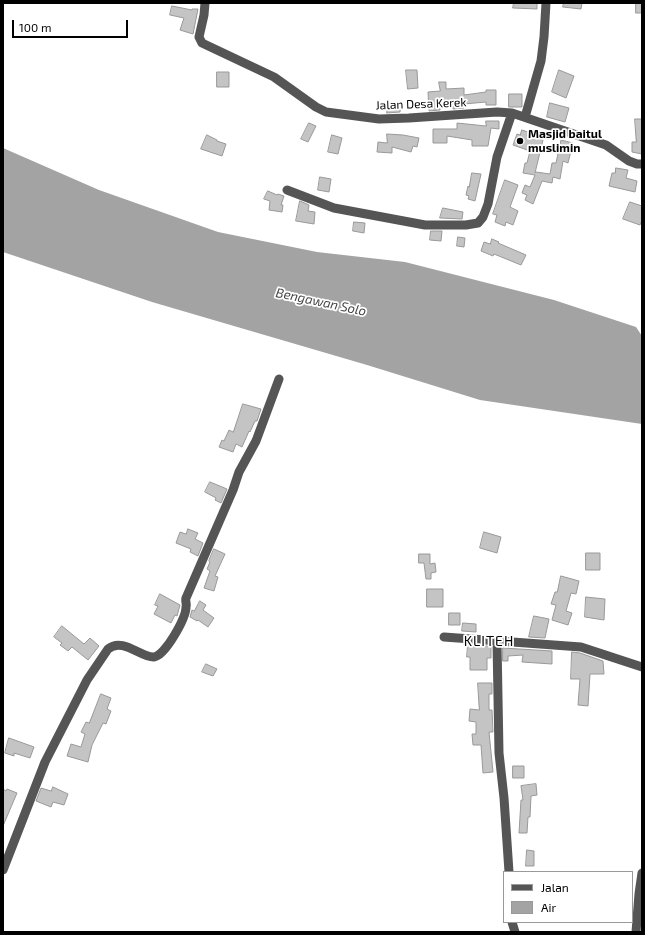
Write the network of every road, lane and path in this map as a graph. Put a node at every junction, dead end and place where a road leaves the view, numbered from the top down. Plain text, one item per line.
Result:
1 (205, 3) edge
2 (546, 3) edge
3 (512, 114) junction
4 (525, 117) junction
5 (642, 164) edge
6 (287, 190) dead end
7 (279, 379) dead end
8 (444, 637) dead end
9 (496, 642) junction
10 (642, 667) edge
11 (3, 870) edge
12 (508, 871) edge
13 (642, 873) edge
14 (636, 932) edge

1 - 3 street, Jalan Desa Kerek
2 - 4 street
3 - 4 street, Jalan Desa Kerek
3 - 6 street
4 - 5 street, Jalan Desa Kerek
7 - 11 street
8 - 9 street
9 - 10 street
9 - 12 street
13 - 14 street

